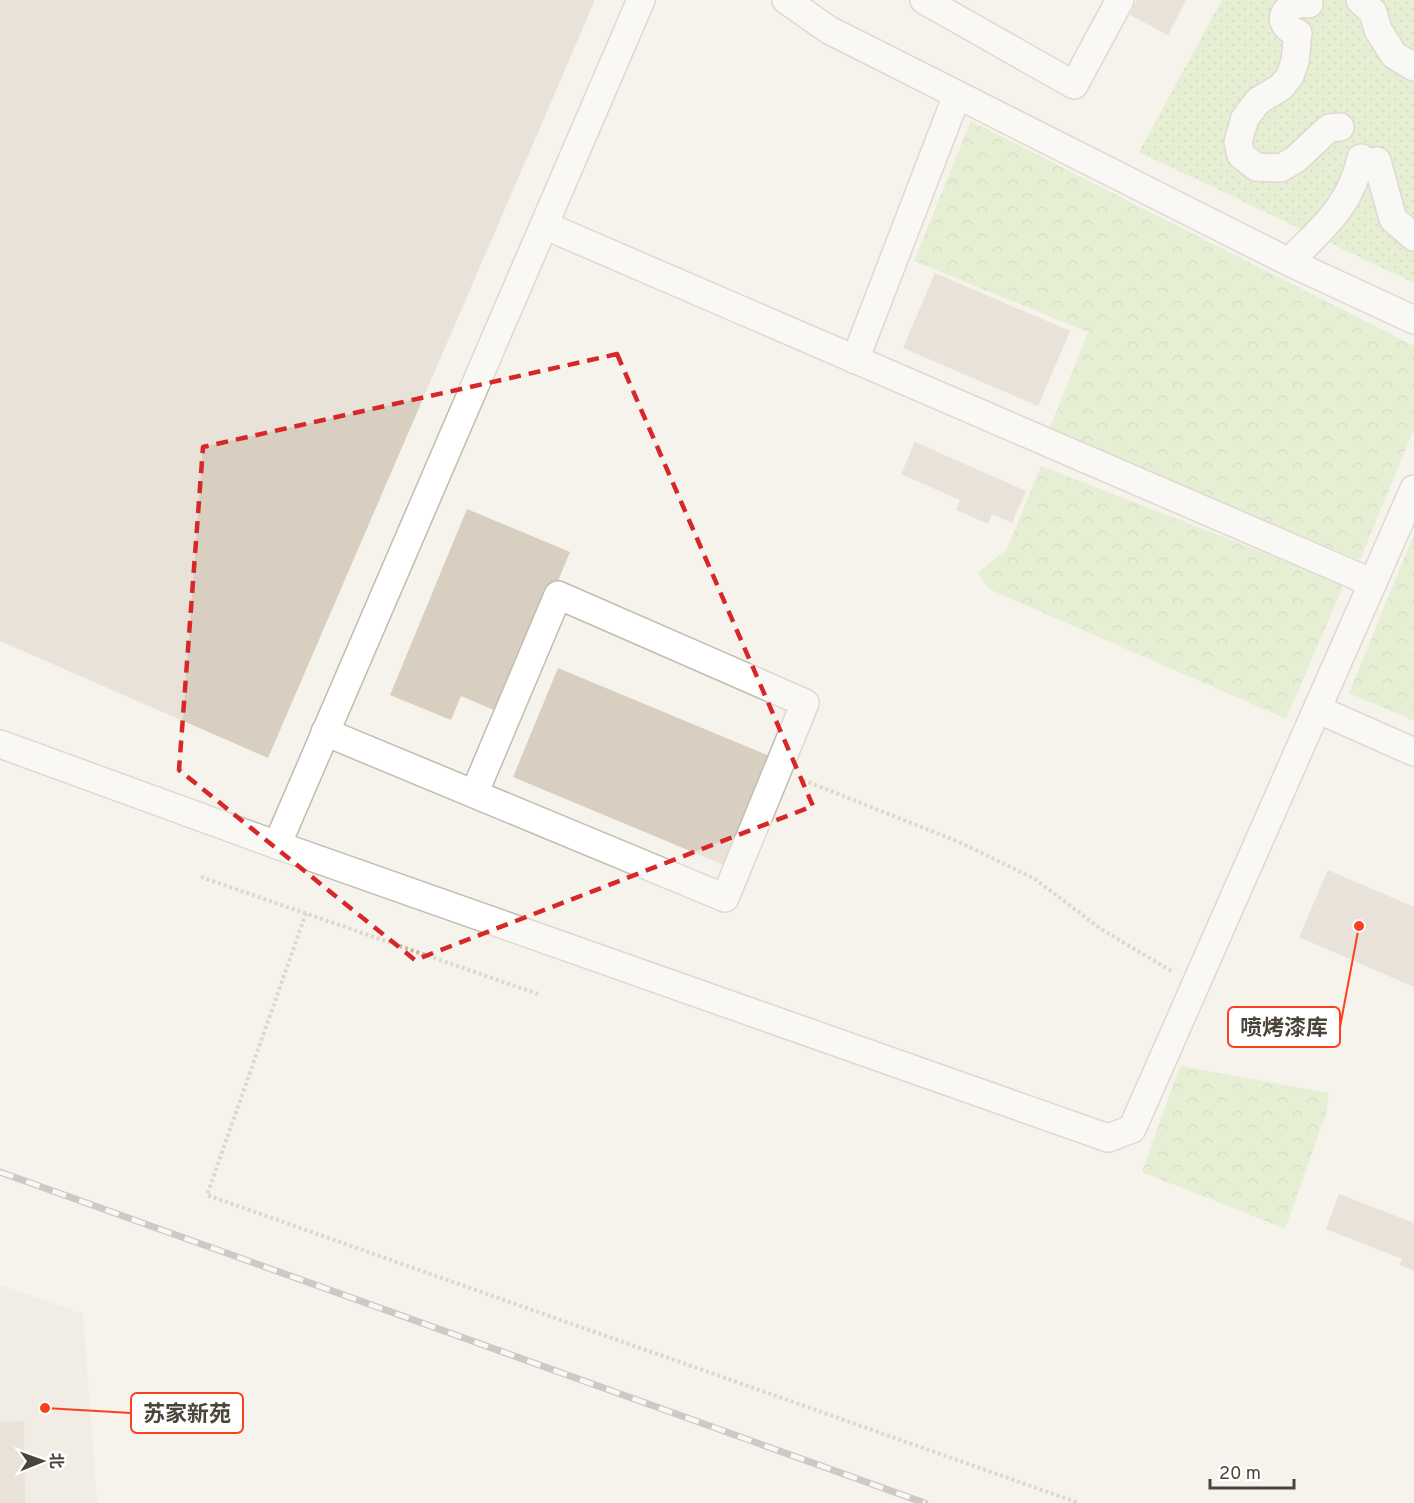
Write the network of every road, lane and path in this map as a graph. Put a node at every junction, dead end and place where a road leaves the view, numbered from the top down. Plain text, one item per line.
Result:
1 (641, 0) edge
2 (786, 0) edge
3 (924, 0) edge
4 (1120, 0) edge
5 (1360, 0) edge
6 (1310, 2) edge
7 (1414, 67) edge
8 (957, 95) junction
9 (1340, 127) dead end
10 (544, 225) junction
11 (1414, 237) edge
12 (1290, 262) junction
13 (1414, 320) edge
14 (855, 360) junction
15 (1414, 489) edge
16 (1373, 583) junction
17 (1317, 710) junction
18 (325, 732) junction
19 (0, 744) edge
20 (1414, 752) edge
21 (778, 770) junction
22 (474, 794) junction
23 (277, 845) junction
24 (201, 877) dead end
25 (306, 913) junction
26 (1196, 984) junction
27 (538, 994) dead end
28 (1079, 1503) edge

1 - 10 street
2 - 8 street
3 - 4 street
5 - 7 street
6 - 9 street
8 - 12 street
8 - 14 street
10 - 14 street
10 - 18 street
11 - 12 street
12 - 13 street
14 - 16 street
15 - 16 street
16 - 17 street
17 - 20 street
17 - 26 street
18 - 22 street
18 - 23 street
19 - 23 street
21 - 22 street
21 - 22 street
21 - 26 path
23 - 26 street
24 - 25 path
25 - 27 path
25 - 28 path

